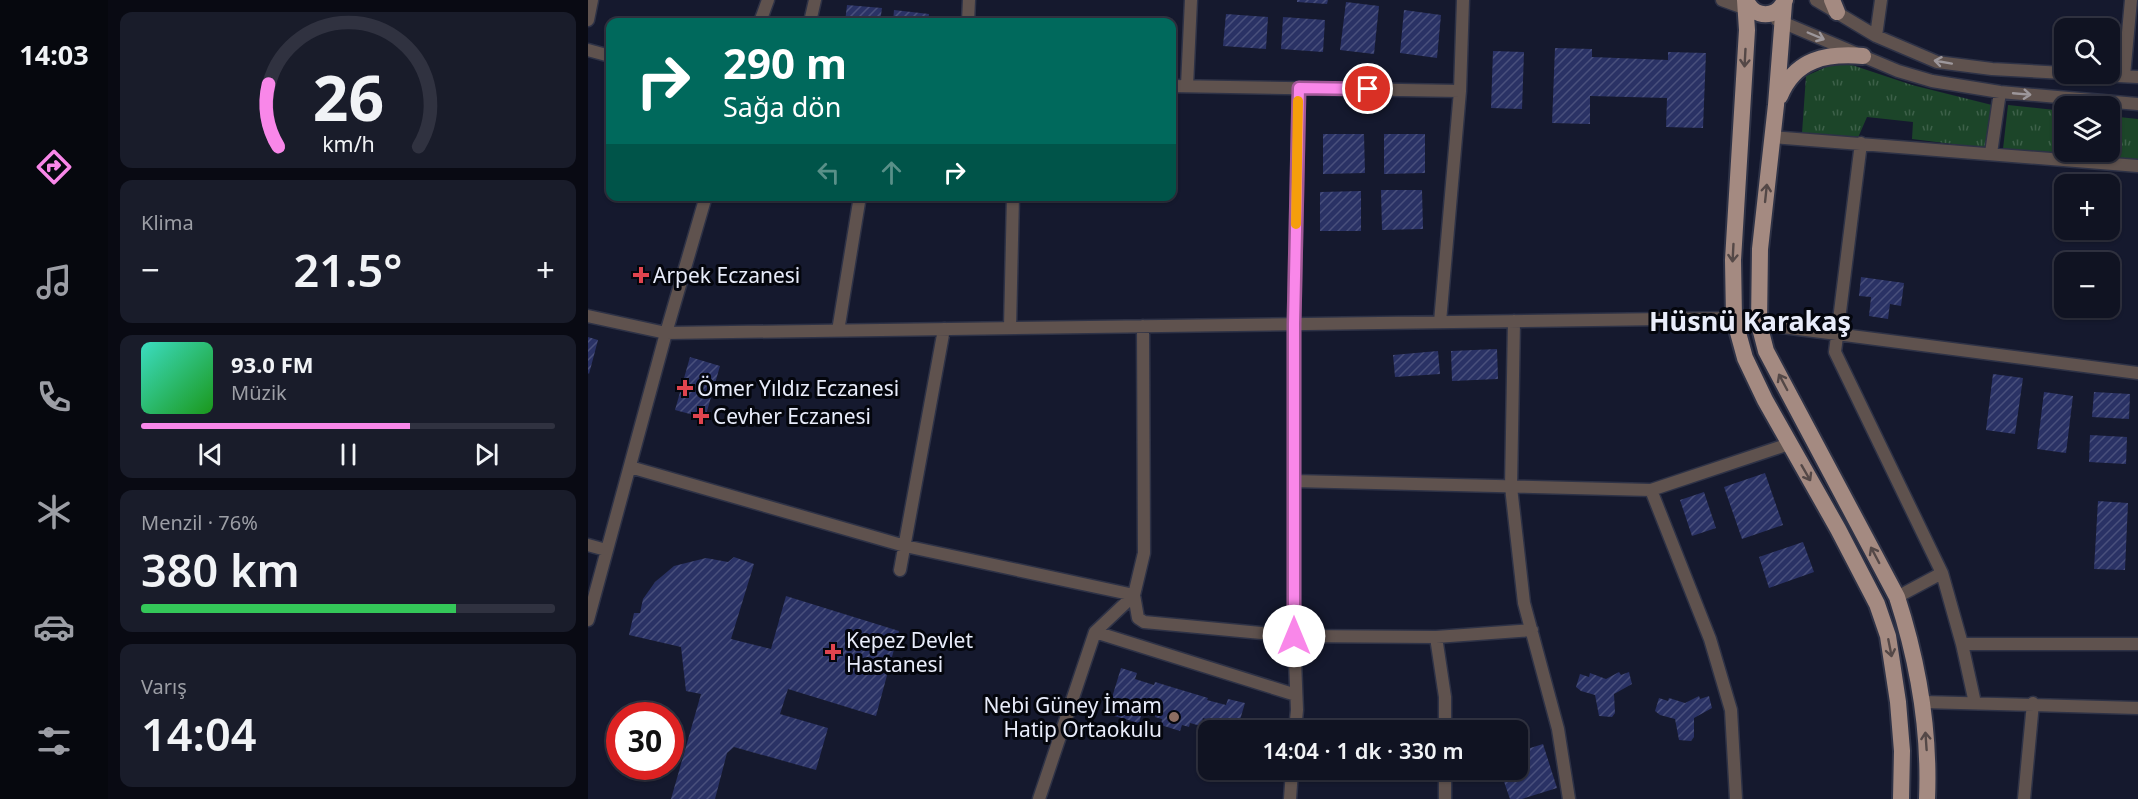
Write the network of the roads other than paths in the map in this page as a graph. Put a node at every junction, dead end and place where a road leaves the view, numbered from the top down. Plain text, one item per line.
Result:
1 (592, 0) edge
2 (768, 0) edge
3 (815, 0) edge
4 (969, 0) edge
5 (1191, 0) edge
6 (1463, 0) edge
7 (1722, 0) edge
8 (1816, 0) edge
9 (1881, 0) edge
10 (2132, 0) edge
11 (1785, 2) edge
12 (1834, 6) edge
13 (1751, 7) edge
14 (761, 18) edge
15 (811, 18) edge
16 (968, 18) edge
17 (588, 20) edge
18 (1782, 22) junction
19 (1875, 36) junction
20 (588, 50) edge
21 (606, 55) edge
22 (1863, 56) junction
23 (2054, 72) edge
24 (2120, 76) edge
25 (2124, 76) junction
26 (2138, 77) edge
27 (1176, 86) edge
28 (1187, 86) junction
29 (1299, 88) junction
30 (1460, 91) junction
31 (2000, 92) junction
32 (2138, 104) edge
33 (1776, 105) junction
34 (1772, 137) junction
35 (1861, 143) junction
36 (1991, 153) junction
37 (2138, 166) edge
38 (705, 201) edge
39 (859, 201) edge
40 (1013, 201) edge
41 (588, 316) edge
42 (1734, 318) junction
43 (1514, 321) junction
44 (1440, 322) junction
45 (1294, 324) junction
46 (1759, 324) junction
47 (1143, 326) junction
48 (1010, 328) junction
49 (944, 329) junction
50 (838, 331) junction
51 (666, 333) junction
52 (1836, 333) junction
53 (2138, 373) edge
54 (1789, 444) junction
55 (630, 467) junction
56 (1294, 481) junction
57 (1511, 487) junction
58 (1650, 490) junction
59 (588, 545) edge
60 (905, 546) junction
61 (606, 550) junction
62 (900, 570) dead end
63 (1942, 573) junction
64 (1134, 595) junction
65 (1897, 597) junction
66 (588, 620) edge
67 (1532, 630) junction
68 (1095, 633) junction
69 (1294, 636) junction
70 (1436, 637) junction
71 (1962, 644) junction
72 (2138, 644) edge
73 (1296, 695) junction
74 (1923, 702) junction
75 (1975, 703) junction
76 (2033, 703) junction
77 (2138, 708) edge
78 (1295, 720) edge
79 (1445, 720) edge
80 (1291, 780) edge
81 (1445, 780) edge
82 (1039, 799) edge
83 (1290, 799) edge
84 (1445, 799) edge
85 (1569, 799) edge
86 (1736, 799) edge
87 (1900, 799) edge
88 (1926, 799) edge
89 (2024, 799) edge

1 - 17 street
2 - 14 street
3 - 15 street
4 - 16 street
5 - 28 street
6 - 30 street
7 - 13 street
8 - 12 street
9 - 19 street
10 - 25 street
11 - 13 main road
11 - 18 main road
12 - 19 street
13 - 18 street
13 -> 42 main road
18 -> 22 street
18 - 33 main road
23 -> 19 street
20 - 21 street
22 - 31 street
22 - 33 main road
24 - 25 street
25 - 26 street
27 - 28 street
28 - 29 street
29 - 30 street
29 - 45 street
30 - 44 street
31 -> 32 street
31 - 36 street
33 - 34 main road
34 - 35 street
46 -> 34 main road
35 - 36 street
35 - 52 street
36 - 37 street
38 - 51 street
39 - 50 street
40 - 48 street
41 - 51 street
42 - 43 street
42 - 54 main road
43 - 44 street
43 - 57 street
44 - 45 street
45 - 47 street
45 - 56 street
46 - 52 street
65 -> 46 main road
47 - 48 street
47 - 64 street
48 - 49 street
49 - 50 street
49 - 60 street
50 - 51 street
51 - 55 street
52 - 53 street
52 - 63 street
54 - 58 street
54 -> 87 main road
55 - 60 street
55 - 61 street
56 - 57 street
56 - 69 street
57 - 58 street
57 - 67 street
58 - 86 street
59 - 61 street
60 - 62 street
60 - 64 street
61 - 66 street
63 - 65 street
63 - 71 street
64 - 68 street
64 - 69 street
65 - 74 main road
67 - 70 street
67 - 85 street
68 - 73 street
68 - 82 street
69 - 70 street
69 - 73 street
70 - 79 street
71 - 72 street
71 - 75 street
73 - 78 street
74 - 75 street
88 -> 74 main road
75 - 76 street
76 - 77 street
76 - 89 street
80 - 83 street
81 - 84 street

